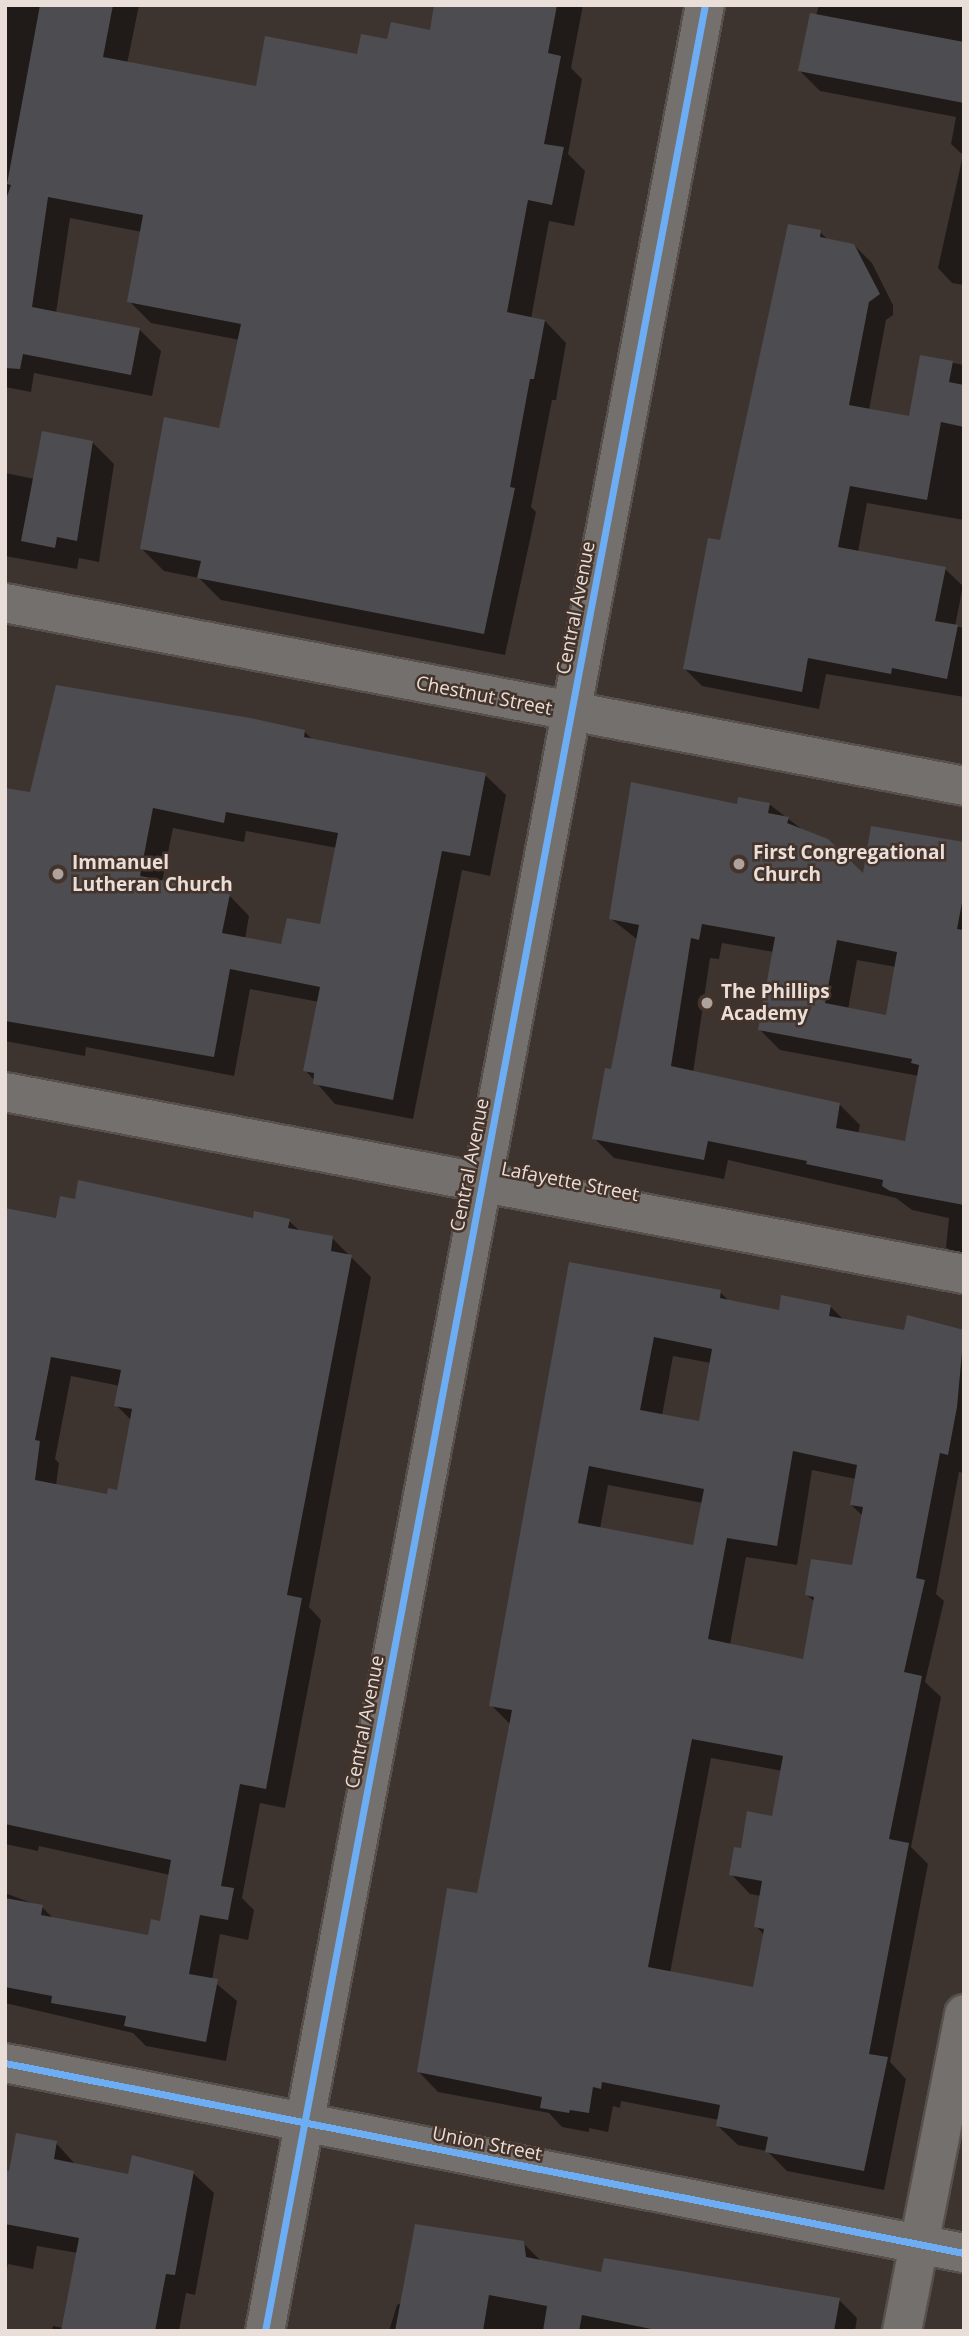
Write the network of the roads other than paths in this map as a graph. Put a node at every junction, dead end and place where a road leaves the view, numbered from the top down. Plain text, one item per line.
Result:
1 (705, 5) edge
2 (5, 603) edge
3 (572, 713) junction
4 (964, 786) edge
5 (5, 1092) edge
6 (483, 1181) junction
7 (964, 1274) edge
8 (964, 2014) edge
9 (5, 2063) edge
10 (305, 2124) junction
11 (919, 2244) junction
12 (964, 2253) edge
13 (265, 2331) edge
14 (902, 2331) edge

1 - 3 street, Central Avenue
2 - 3 street, Chestnut Street
3 - 4 street, Chestnut Street
3 - 6 street, Central Avenue
5 - 6 street, Lafayette Street
6 - 7 street, Lafayette Street
6 - 10 street, Central Avenue
8 - 11 street
9 - 10 street, Union Street
10 - 11 street, Union Street
10 - 13 street, Central Avenue
11 - 12 street, Union Street
11 - 14 street

